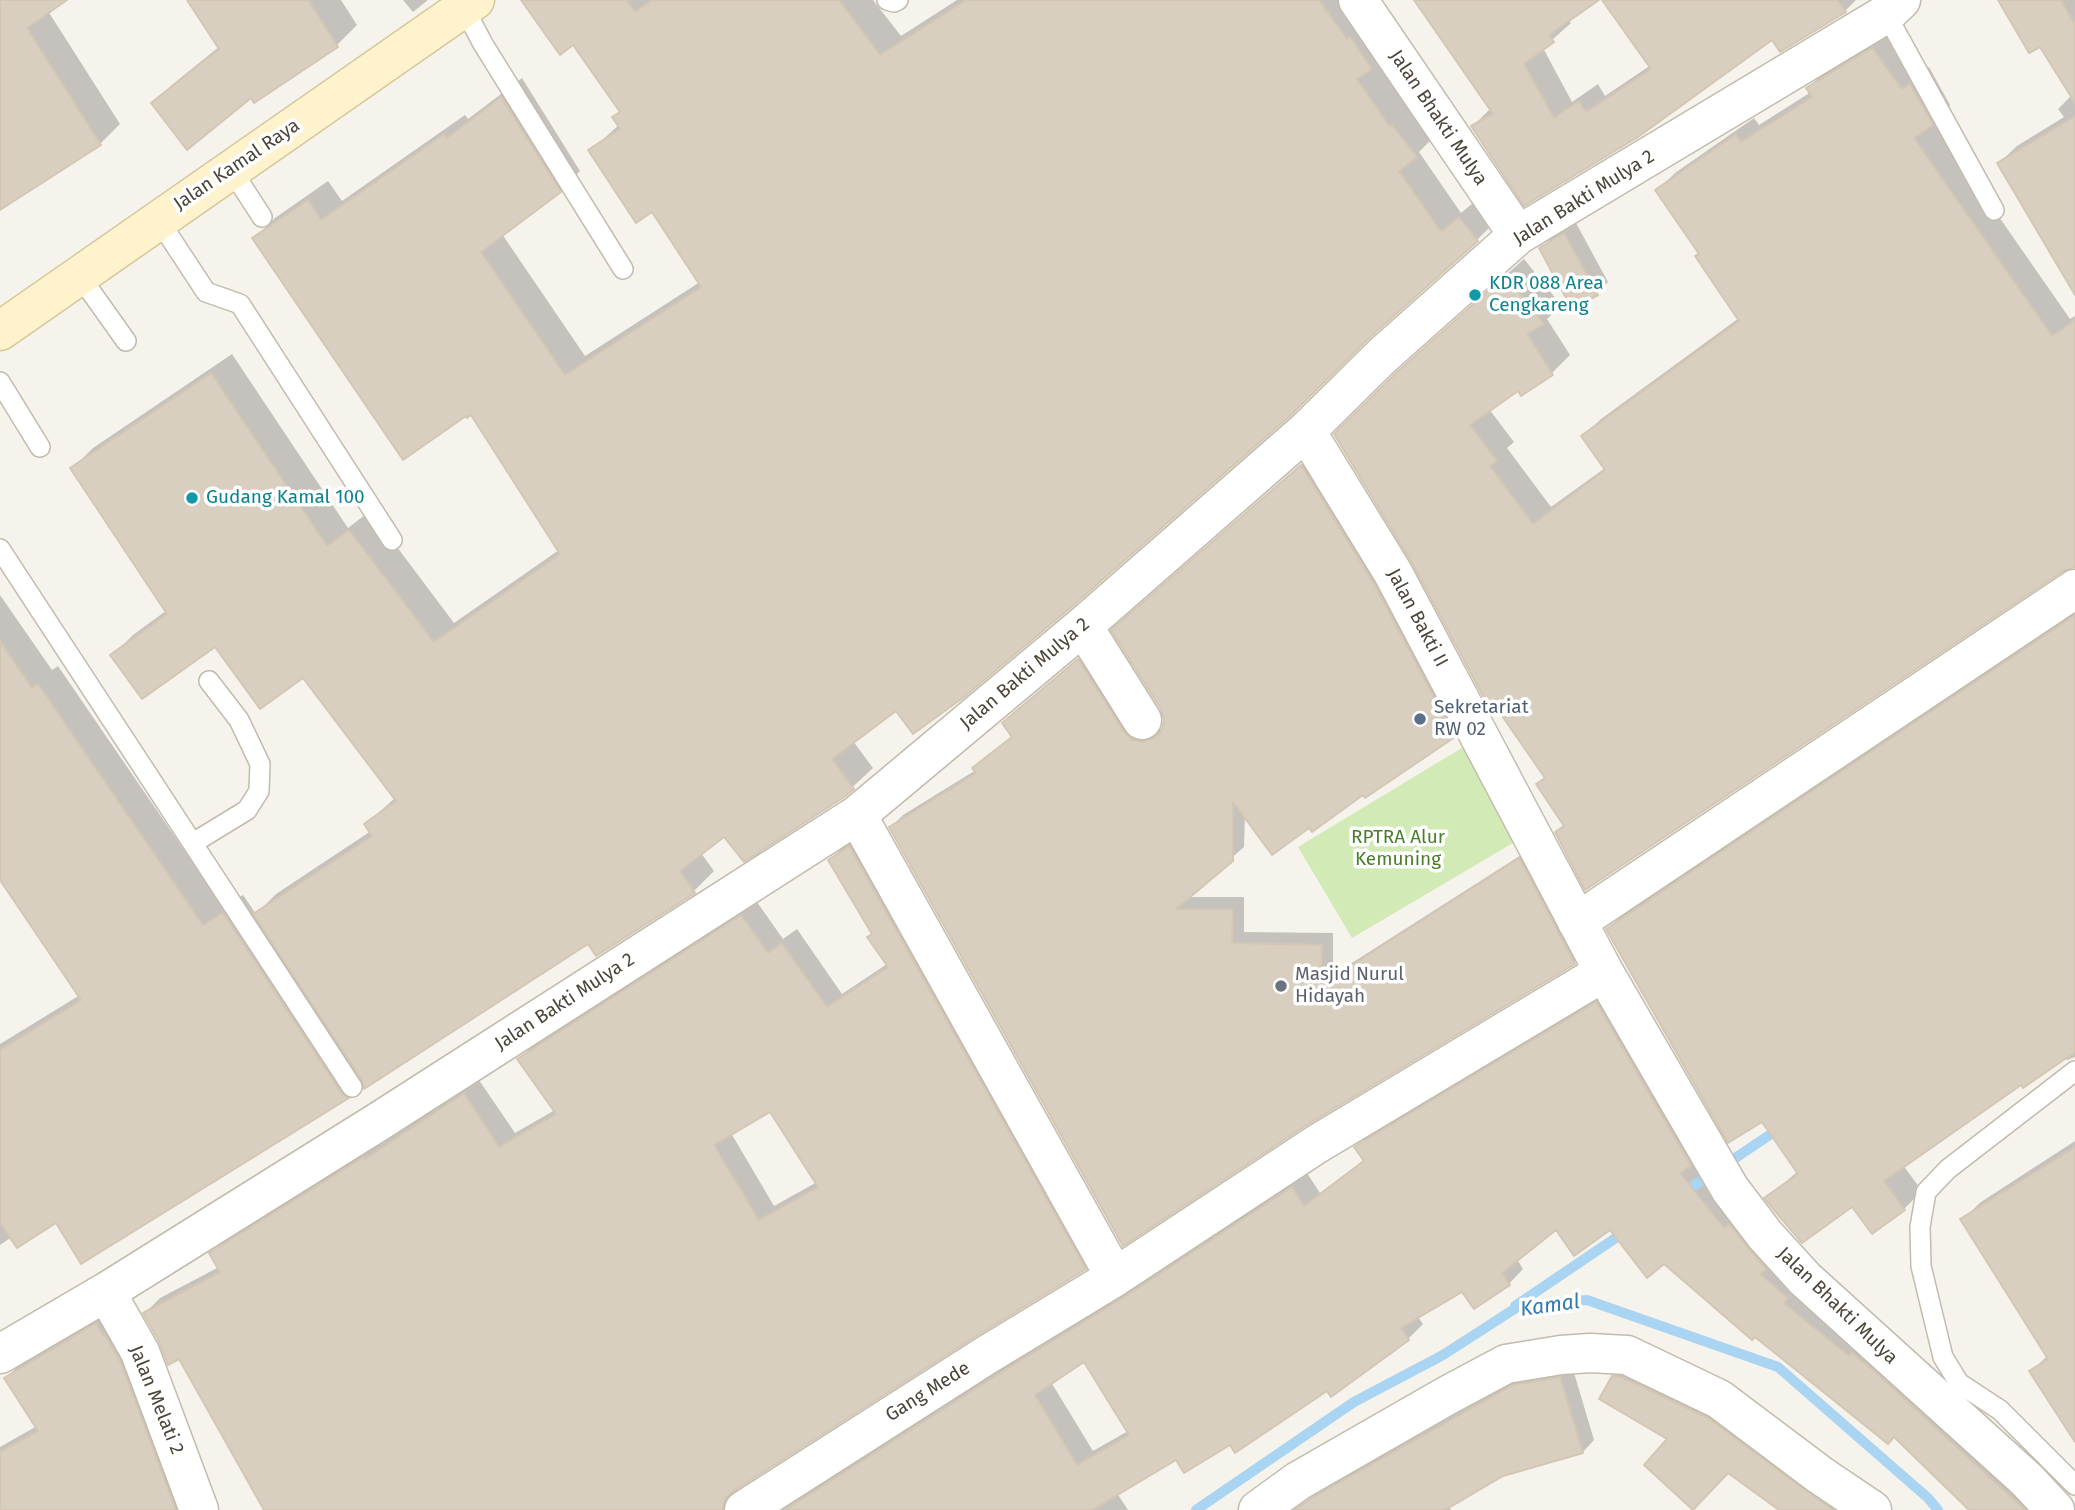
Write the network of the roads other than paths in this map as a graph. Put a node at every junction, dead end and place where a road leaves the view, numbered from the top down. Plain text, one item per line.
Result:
1 (887, 0) edge
2 (898, 0) edge
3 (1358, 0) edge
4 (470, 4) edge
5 (1894, 7) edge
6 (231, 169) junction
7 (1994, 210) dead end
8 (262, 217) dead end
9 (158, 219) junction
10 (1518, 235) junction
11 (623, 269) dead end
12 (79, 275) junction
13 (0, 331) edge
14 (126, 341) dead end
15 (0, 382) edge
16 (1306, 431) junction
17 (40, 447) dead end
18 (392, 540) dead end
19 (0, 549) edge
20 (2075, 589) edge
21 (1083, 626) junction
22 (209, 681) dead end
23 (1142, 720) dead end
24 (857, 815) junction
25 (193, 843) junction
26 (1577, 922) junction
27 (1604, 972) junction
28 (2075, 1071) edge
29 (352, 1087) dead end
30 (1115, 1277) junction
31 (106, 1292) junction
32 (0, 1354) edge
33 (2075, 1485) edge
34 (199, 1510) edge
35 (744, 1510) edge
36 (1258, 1510) edge
37 (1872, 1510) edge
38 (2054, 1510) edge

1 - 2 lane
3 - 10 street, Jalan Bhakti Mulya
4 - 6 main road, Jalan Kamal Raya
4 - 11 lane
5 - 7 lane
5 - 10 street, Jalan Bakti Mulya 2
6 - 8 lane
6 - 9 main road, Jalan Kamal Raya
9 - 12 main road, Jalan Kamal Raya
9 - 18 lane
10 - 16 street, Jalan Bakti Mulya 2
12 - 13 main road, Jalan Kamal Raya
12 - 14 lane
15 - 17 lane
16 - 21 street, Jalan Bakti Mulya 2
16 - 26 street, Jalan Bakti II
19 - 25 lane
20 - 26 street
21 - 23 street
21 - 24 street, Jalan Bakti Mulya 2
22 - 25 lane
24 - 30 street
24 - 31 street, Jalan Bakti Mulya 2
25 - 29 lane
26 - 27 street, Jalan Bhakti Mulya
27 - 30 street, Gang Mede
27 - 38 street, Jalan Bhakti Mulya
28 - 33 lane
30 - 35 street, Gang Mede
31 - 32 street, Jalan Bakti Mulya 2
31 - 34 street, Jalan Melati 2
36 - 37 street

